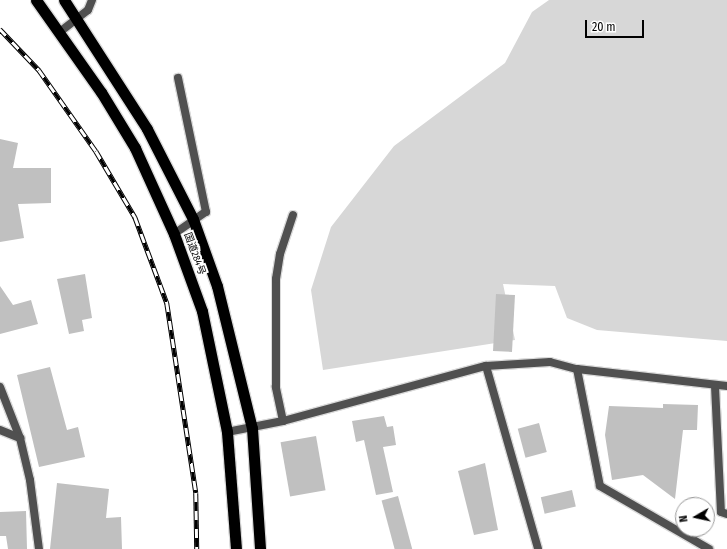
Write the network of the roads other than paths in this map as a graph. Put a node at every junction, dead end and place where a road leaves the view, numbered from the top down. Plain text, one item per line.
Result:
1 (36, 0) edge
2 (64, 0) edge
3 (92, 0) edge
4 (79, 19) junction
5 (61, 31) junction
6 (178, 78) dead end
7 (293, 215) dead end
8 (193, 219) junction
9 (174, 234) junction
10 (486, 366) junction
11 (577, 369) junction
12 (715, 386) junction
13 (727, 386) edge
14 (0, 387) edge
15 (283, 421) junction
16 (252, 428) junction
17 (0, 430) edge
18 (227, 432) junction
19 (20, 438) junction
20 (727, 514) edge
21 (39, 549) edge
22 (236, 549) edge
23 (260, 549) edge
24 (538, 549) edge
25 (709, 549) edge

1 - 5 highway, 国道284号
2 - 4 highway, 国道284号
3 - 4 street
4 - 5 street
4 - 8 highway, 国道284号
5 - 9 highway, 国道284号
6 - 8 street
7 - 15 street
8 - 9 street
8 - 16 highway, 国道284号
9 - 18 highway, 国道284号
10 - 11 street
10 - 15 street
10 - 24 street
11 - 12 street
11 - 25 street
12 - 13 street
12 - 20 street
14 - 19 street
15 - 16 street
16 - 18 street
16 - 23 highway, 国道284号
17 - 19 street
18 - 22 highway, 国道284号
19 - 21 street

